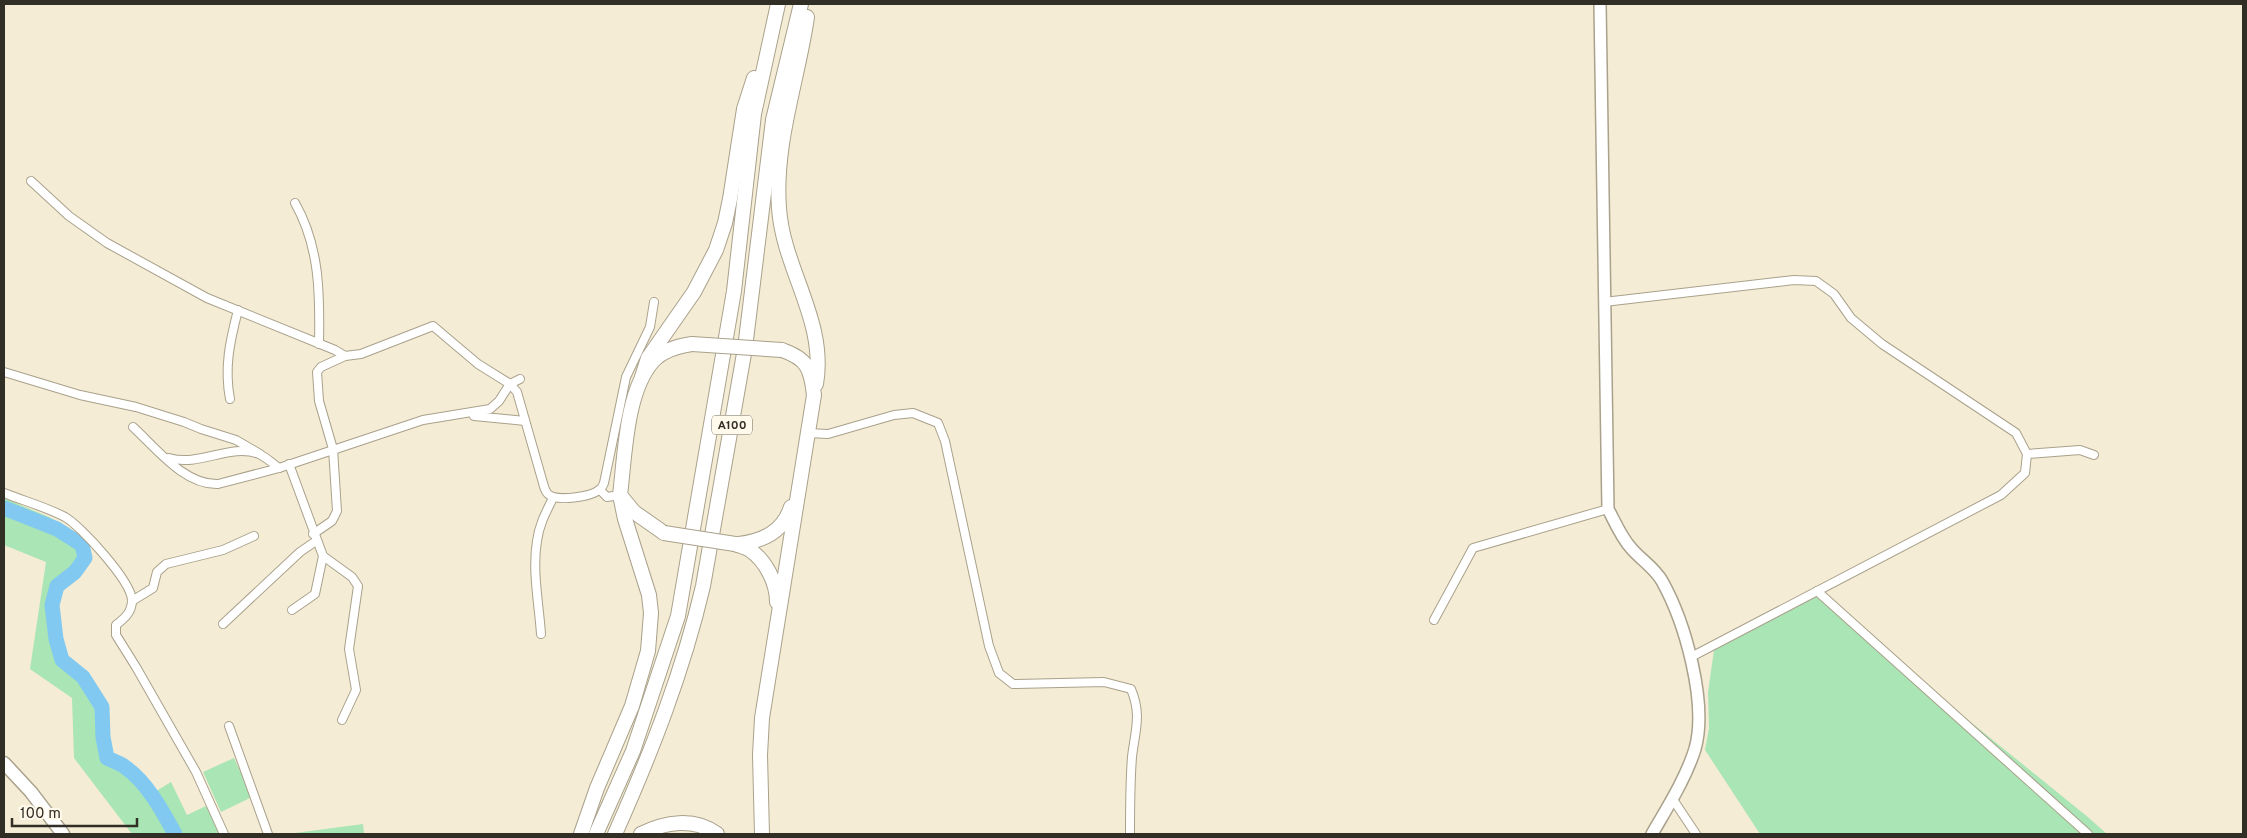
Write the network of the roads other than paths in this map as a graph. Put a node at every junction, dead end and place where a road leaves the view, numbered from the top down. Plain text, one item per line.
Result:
1 (801, 4) edge
2 (808, 4) edge
3 (1600, 4) edge
4 (777, 10) edge
5 (32, 181) dead end
6 (295, 203) dead end
7 (654, 302) dead end
8 (1604, 302) junction
9 (238, 310) junction
10 (319, 344) junction
11 (346, 356) junction
12 (4, 372) edge
13 (642, 377) junction
14 (520, 379) dead end
15 (510, 384) junction
16 (814, 395) junction
17 (230, 399) dead end
18 (462, 415) junction
19 (525, 422) junction
20 (133, 427) dead end
21 (808, 433) junction
22 (333, 449) junction
23 (260, 454) junction
24 (2027, 454) junction
25 (2094, 455) dead end
26 (166, 457) junction
27 (289, 464) junction
28 (279, 468) junction
29 (799, 479) junction
30 (600, 490) junction
31 (4, 493) edge
32 (620, 495) junction
33 (553, 498) junction
34 (1608, 509) junction
35 (254, 536) dead end
36 (314, 537) junction
37 (735, 544) junction
38 (323, 556) junction
39 (1817, 591) junction
40 (132, 601) junction
41 (292, 610) dead end
42 (1434, 620) dead end
43 (222, 624) dead end
44 (540, 634) dead end
45 (775, 647) junction
46 (1691, 657) junction
47 (342, 720) dead end
48 (229, 726) dead end
49 (4, 763) edge
50 (1672, 798) junction
51 (63, 834) edge
52 (224, 834) edge
53 (268, 834) edge
54 (581, 834) edge
55 (596, 834) edge
56 (615, 834) edge
57 (641, 834) edge
58 (717, 834) edge
59 (762, 834) edge
60 (1130, 834) edge
61 (1652, 834) edge
62 (1696, 834) edge
63 (2088, 834) edge

1 - 56 highway, A100 / A100
2 - 16 highway
3 - 8 main road
4 - 13 highway
4 - 55 highway, A100 / A100
5 - 9 street
6 - 10 street
7 - 30 street
8 - 24 street
8 - 34 main road
9 - 10 street
9 - 17 street
10 - 11 street
11 - 15 street
11 - 22 street
12 - 23 street
13 - 16 highway, bridge
13 - 32 highway
14 - 15 street
15 - 18 street
15 - 19 street
16 - 21 highway
18 - 19 street
18 - 22 street
19 - 33 street
20 - 26 street
21 - 29 highway
21 - 60 street
22 - 27 street
22 - 36 street
23 - 26 street
23 - 28 street
24 - 25 street
24 - 39 street
26 - 28 street
27 - 28 street
27 - 36 street
29 - 37 highway
29 - 45 highway
30 - 32 street
30 - 33 street
31 - 40 street
32 - 37 highway, bridge
32 - 54 highway
33 - 44 street
34 - 42 street
34 - 46 main road
35 - 40 street
36 - 38 street
36 - 43 street
37 - 45 highway
38 - 41 street
38 - 47 street
39 - 46 street
39 - 63 street
40 - 52 street
45 - 59 highway
46 - 50 main road
48 - 53 street
49 - 51 main road
50 - 61 main road
50 - 62 street
57 - 58 highway

